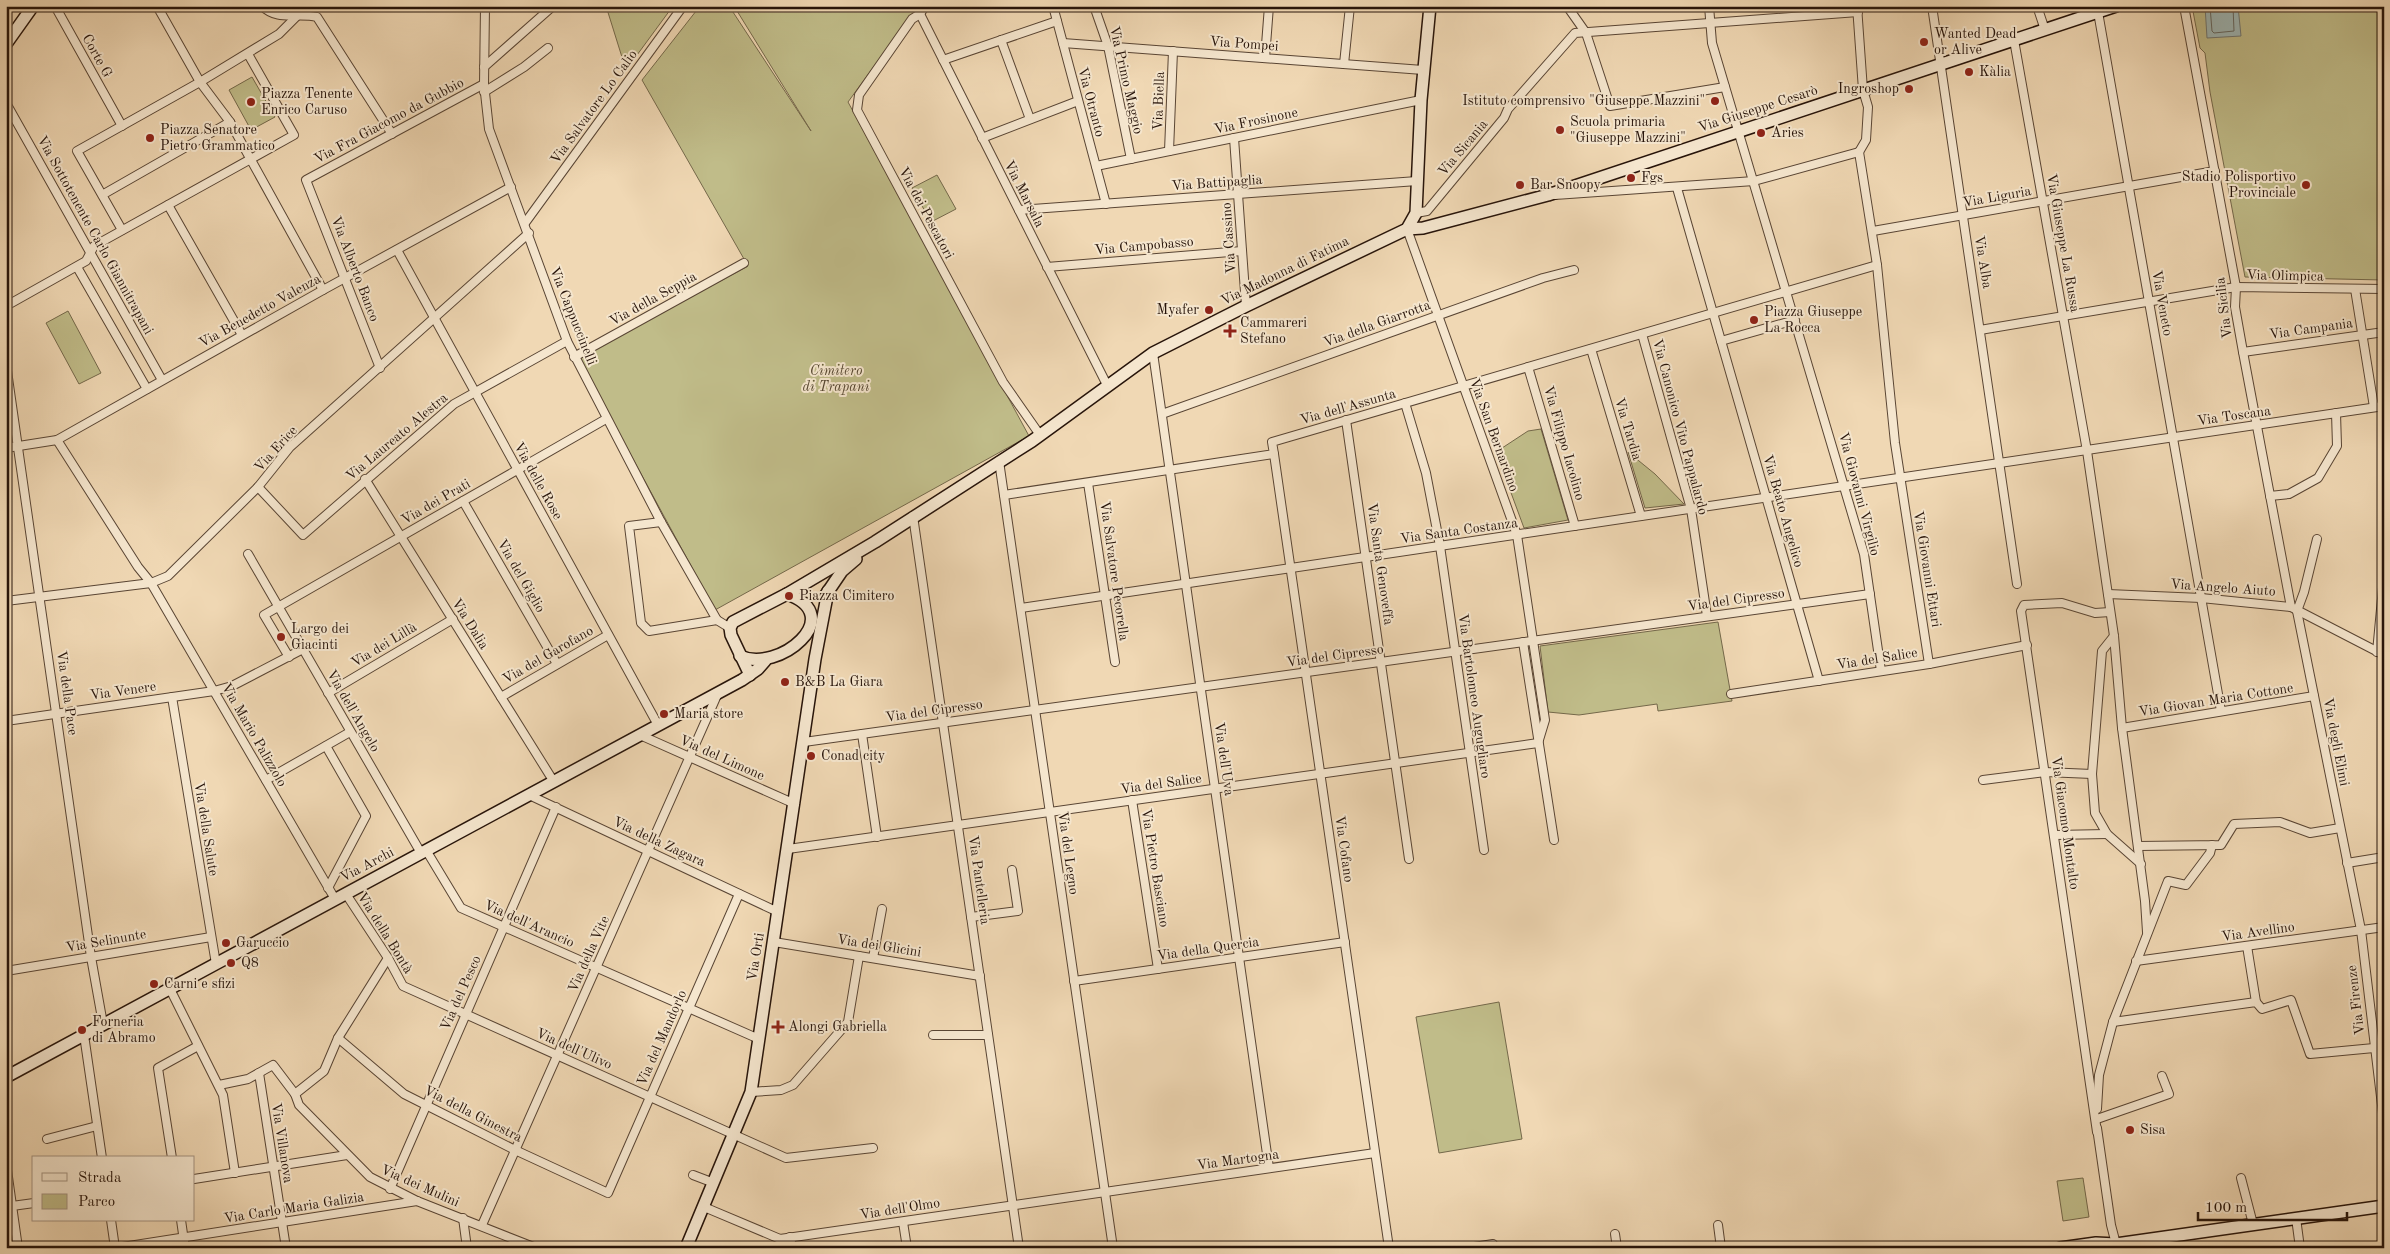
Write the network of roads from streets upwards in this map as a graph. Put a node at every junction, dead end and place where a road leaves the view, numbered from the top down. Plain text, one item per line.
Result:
1 (34, 6) edge
2 (55, 6) edge
3 (157, 6) edge
4 (262, 6) edge
5 (307, 6) edge
6 (485, 6) edge
7 (553, 6) edge
8 (683, 6) edge
9 (925, 6) edge
10 (1053, 6) edge
11 (1094, 6) edge
12 (1269, 6) edge
13 (1350, 6) edge
14 (1430, 6) edge
15 (1567, 6) edge
16 (1709, 6) edge
17 (1932, 6) edge
18 (2037, 6) edge
19 (2116, 6) edge
20 (2184, 6) edge
21 (1857, 9) edge
22 (2098, 12) junction
23 (920, 14) junction
24 (299, 15) junction
25 (1057, 21) junction
26 (1710, 23) junction
27 (2045, 30) junction
28 (1586, 33) junction
29 (1001, 40) junction
30 (2014, 40) junction
31 (1063, 43) junction
32 (6, 44) edge
33 (1108, 46) junction
34 (548, 48) dead end
35 (1173, 51) junction
36 (248, 54) junction
37 (1265, 58) junction
38 (943, 60) junction
39 (1344, 64) junction
40 (1940, 65) junction
41 (484, 67) junction
42 (1423, 70) junction
43 (200, 82) junction
44 (1725, 87) junction
45 (484, 88) junction
46 (1863, 90) junction
47 (1421, 100) junction
48 (1078, 101) junction
49 (6, 103) edge
50 (1030, 119) junction
51 (120, 122) junction
52 (230, 122) junction
53 (1740, 131) junction
54 (392, 134) junction
55 (982, 138) junction
56 (1234, 138) junction
57 (1169, 151) junction
58 (1859, 152) junction
59 (250, 159) junction
60 (1131, 159) junction
61 (1096, 166) junction
62 (2215, 171) junction
63 (306, 180) joint
64 (1417, 181) junction
65 (1754, 181) junction
66 (2129, 186) junction
67 (511, 187) junction
68 (1677, 188) junction
69 (1238, 194) junction
70 (102, 195) junction
71 (1548, 195) junction
72 (2043, 202) junction
73 (1106, 204) junction
74 (168, 205) junction
75 (1019, 210) junction
76 (1416, 213) junction
77 (1963, 216) junction
78 (525, 223) junction
79 (1407, 229) junction
80 (122, 230) junction
81 (1873, 232) junction
82 (529, 234) junction
83 (397, 250) junction
84 (1242, 251) junction
85 (90, 254) junction
86 (744, 263) dead end
87 (1877, 265) junction
88 (77, 267) junction
89 (1047, 267) junction
90 (1574, 270) dead end
91 (345, 278) junction
92 (2236, 287) junction
93 (1788, 289) junction
94 (2356, 289) junction
95 (2384, 289) edge
96 (323, 290) junction
97 (2149, 302) junction
98 (6, 306) edge
99 (1246, 306) junction
100 (1712, 310) junction
101 (1438, 315) junction
102 (2063, 316) junction
103 (435, 319) junction
104 (1796, 323) junction
105 (1980, 330) junction
106 (2384, 332) edge
107 (1642, 334) junction
108 (242, 335) junction
109 (2363, 335) junction
110 (567, 341) junction
111 (1722, 345) junction
112 (1590, 349) junction
113 (2243, 352) junction
114 (1153, 353) junction
115 (574, 357) junction
116 (6, 364) edge
117 (1528, 367) junction
118 (380, 368) junction
119 (162, 380) junction
120 (1107, 385) junction
121 (1463, 386) junction
122 (147, 389) junction
123 (475, 392) junction
124 (1405, 404) junction
125 (2384, 406) edge
126 (2374, 408) junction
127 (2336, 413) junction
128 (1162, 414) junction
129 (606, 419) junction
130 (1346, 420) junction
131 (2256, 425) junction
132 (1040, 435) junction
133 (2173, 438) junction
134 (57, 440) junction
135 (18, 447) junction
136 (6, 448) edge
137 (2087, 451) junction
138 (1274, 454) junction
139 (1000, 461) junction
140 (2000, 464) junction
141 (518, 470) junction
142 (1170, 471) junction
143 (2383, 476) edge
144 (1900, 478) junction
145 (365, 479) junction
146 (2384, 482) edge
147 (1088, 483) junction
148 (1845, 486) junction
149 (258, 487) junction
150 (1004, 496) junction
151 (2270, 496) junction
152 (1766, 498) junction
153 (463, 501) junction
154 (1691, 509) junction
155 (913, 516) junction
156 (1641, 516) junction
157 (661, 522) junction
158 (1575, 526) junction
159 (1517, 535) junction
160 (402, 536) junction
161 (2317, 539) dead end
162 (875, 542) junction
163 (1440, 546) junction
164 (248, 554) dead end
165 (1366, 557) junction
166 (1290, 568) junction
167 (2384, 577) edge
168 (151, 583) junction
169 (1186, 584) junction
170 (2017, 584) dead end
171 (828, 591) junction
172 (787, 594) junction
173 (1870, 594) junction
174 (2108, 594) junction
175 (41, 596) junction
176 (1105, 596) junction
177 (2200, 598) junction
178 (6, 601) edge
179 (1797, 604) junction
180 (278, 607) junction
181 (1021, 608) junction
182 (2294, 609) junction
183 (2110, 612) junction
184 (1707, 616) junction
185 (453, 619) junction
186 (714, 620) junction
187 (811, 624) junction
188 (730, 628) junction
189 (608, 635) junction
190 (2114, 636) junction
191 (1533, 640) junction
192 (1523, 642) junction
193 (2027, 645) junction
194 (302, 649) junction
195 (1455, 651) junction
196 (2380, 653) edge
197 (740, 656) junction
198 (289, 657) junction
199 (816, 659) junction
200 (765, 661) junction
201 (1114, 662) dead end
202 (1381, 662) junction
203 (557, 664) junction
204 (1929, 664) junction
205 (1881, 671) junction
206 (1306, 672) junction
207 (746, 678) junction
208 (1820, 681) junction
209 (1201, 687) junction
210 (214, 691) junction
211 (328, 693) junction
212 (718, 693) junction
213 (1731, 694) dead end
214 (2314, 696) junction
215 (172, 697) junction
216 (501, 697) junction
217 (1035, 710) junction
218 (2221, 712) junction
219 (58, 714) junction
220 (6, 721) edge
221 (943, 723) junction
222 (658, 725) junction
223 (2122, 728) junction
224 (350, 732) junction
225 (862, 734) junction
226 (640, 735) junction
227 (804, 742) junction
228 (1538, 743) junction
229 (326, 746) junction
230 (1470, 752) junction
231 (690, 757) junction
232 (1396, 763) junction
233 (2045, 772) junction
234 (1320, 774) junction
235 (2092, 774) junction
236 (266, 780) junction
237 (1983, 780) dead end
238 (554, 782) junction
239 (1215, 789) junction
240 (530, 795) junction
241 (1132, 800) junction
242 (795, 804) junction
243 (556, 807) junction
244 (1050, 812) junction
245 (958, 825) junction
246 (2340, 828) junction
247 (2107, 834) junction
248 (2054, 835) junction
249 (877, 836) junction
250 (1554, 840) dead end
251 (2212, 845) junction
252 (2138, 846) junction
253 (788, 849) junction
254 (1484, 850) dead end
255 (648, 851) junction
256 (424, 852) junction
257 (2384, 857) edge
258 (1409, 859) dead end
259 (2347, 863) junction
260 (2141, 864) junction
261 (1012, 870) dead end
262 (2350, 877) joint
263 (328, 888) junction
264 (346, 894) junction
265 (739, 894) junction
266 (335, 899) junction
267 (882, 909) dead end
268 (778, 912) junction
269 (971, 917) junction
270 (504, 927) junction
271 (2384, 927) edge
272 (2361, 930) junction
273 (2147, 932) junction
274 (211, 937) junction
275 (774, 942) junction
276 (1345, 942) junction
277 (2247, 946) junction
278 (91, 956) junction
279 (859, 956) junction
280 (1239, 957) junction
281 (388, 958) junction
282 (873, 958) junction
283 (2136, 962) junction
284 (216, 964) junction
285 (597, 968) junction
286 (1158, 969) junction
287 (6, 971) edge
288 (980, 976) junction
289 (1074, 981) junction
290 (403, 986) joint
291 (170, 989) junction
292 (2256, 1002) junction
293 (689, 1008) junction
294 (466, 1014) junction
295 (2113, 1022) junction
296 (104, 1024) junction
297 (84, 1035) junction
298 (932, 1035) dead end
299 (988, 1035) junction
300 (338, 1038) junction
301 (759, 1039) junction
302 (198, 1046) junction
303 (2375, 1051) junction
304 (2384, 1054) edge
305 (557, 1055) junction
306 (259, 1073) junction
307 (2162, 1076) dead end
308 (6, 1077) edge
309 (219, 1085) junction
310 (751, 1092) junction
311 (295, 1094) junction
312 (650, 1097) junction
313 (426, 1105) junction
314 (2097, 1119) junction
315 (2384, 1122) edge
316 (97, 1126) junction
317 (2097, 1132) junction
318 (735, 1135) junction
319 (47, 1139) dead end
320 (873, 1148) dead end
321 (515, 1150) junction
322 (1375, 1152) junction
323 (346, 1155) junction
324 (102, 1156) edge
325 (172, 1156) edge
326 (6, 1163) edge
327 (273, 1167) junction
328 (1269, 1168) junction
329 (235, 1173) junction
330 (693, 1175) dead end
331 (2241, 1178) dead end
332 (195, 1179) edge
333 (714, 1184) junction
334 (393, 1190) junction
335 (1105, 1191) junction
336 (608, 1192) joint
337 (417, 1201) junction
338 (32, 1203) edge
339 (1013, 1204) junction
340 (390, 1205) junction
341 (12, 1206) junction
342 (2384, 1206) edge
343 (704, 1207) junction
344 (462, 1218) junction
345 (2296, 1218) junction
346 (111, 1222) edge
347 (181, 1222) edge
348 (282, 1222) junction
349 (903, 1222) junction
350 (2253, 1224) junction
351 (1718, 1225) dead end
352 (482, 1226) junction
353 (1615, 1234) dead end
354 (183, 1237) junction
355 (790, 1238) junction
356 (1493, 1244) dead end
357 (525, 1245) edge
358 (2115, 1247) edge
359 (18, 1248) edge
360 (116, 1248) edge
361 (185, 1248) edge
362 (286, 1248) edge
363 (467, 1248) edge
364 (536, 1248) edge
365 (686, 1248) edge
366 (792, 1248) edge
367 (907, 1248) edge
368 (1019, 1248) edge
369 (1113, 1248) edge
370 (1389, 1248) edge
371 (1468, 1248) edge
372 (1617, 1248) edge
373 (1721, 1248) edge
374 (2060, 1248) edge
375 (2300, 1248) edge

1 - 32 street
2 - 51 street, Corte G
3 - 43 street
4 - 24 street
5 - 24 street
6 - 41 street, Via Cappuccinelli
7 - 41 street
8 - 78 street, Via Salvatore Lo Calio
9 - 23 street, Via dei Pescatori
10 - 25 street, Via Otranto
11 - 33 street, Via Primo Maggio
12 - 37 street
13 - 39 street
14 - 42 street
15 - 28 street
16 - 26 street
17 - 40 street, Via Alba
18 - 27 street
19 - 22 street, Via Giuseppe Cesarò
20 - 62 street, Via Sicilia
21 - 26 street
21 - 46 street
22 - 27 street, Via Giuseppe Cesarò
22 - 66 street, Via Veneto
23 - 38 street, Via Marsala
23 - 132 street, Via dei Pescatori
24 - 36 street
24 - 54 street
25 - 29 street
25 - 31 street, Via Otranto
26 - 28 street
26 - 44 street
27 - 30 street, Via Giuseppe Cesarò
28 - 44 street
28 - 76 street, Via Sicania
29 - 38 street
29 - 50 street
30 - 40 street, Via Giuseppe Cesarò
30 - 72 street, Via Giuseppe La Russa
31 - 33 street, Via Pompei
31 - 48 street, Via Otranto
33 - 35 street, Via Pompei
33 - 60 street, Via Primo Maggio
34 - 45 street, Via Fra Giacomo da Gubbio
35 - 37 street, Via Pompei
35 - 57 street, Via Biella
36 - 43 street
36 - 59 street
37 - 39 street, Via Pompei
38 - 55 street, Via Marsala
39 - 42 street, Via Pompei
40 - 46 street, Via Giuseppe Cesarò
40 - 77 street, Via Alba
41 - 45 street, Via Cappuccinelli
42 - 47 street
43 - 51 street
43 - 52 street
44 - 53 street
45 - 54 street, Via Fra Giacomo da Gubbio
45 - 67 street, Via Cappuccinelli
46 - 53 street, Via Giuseppe Cesarò
46 - 58 street
47 - 56 street, Via Frosinone
47 - 64 street
48 - 50 street
48 - 61 street, Via Otranto
49 - 85 street, Via Sottotenente Carlo Giannitrapani
50 - 55 street
51 - 70 street
52 - 59 street
52 - 70 street
53 - 65 street
53 - 71 street, Via Giuseppe Cesarò
54 - 63 street, Via Fra Giacomo da Gubbio
55 - 75 street, Via Marsala
56 - 57 street, Via Frosinone
56 - 69 street, Via Cassino
57 - 60 street, Via Frosinone
58 - 65 street
58 - 81 street, Via Giovanni Ettari
59 - 74 street
59 - 96 street
60 - 61 street, Via Frosinone
61 - 73 street, Via Otranto
62 - 66 street, Via Liguria
62 - 92 street, Via Sicilia
63 - 91 street, Via Alberto Banco
64 - 69 street, Via Battipaglia
64 - 76 street
65 - 68 street
65 - 93 street
66 - 72 street, Via Liguria
66 - 97 street, Via Veneto
67 - 78 street, Via Cappuccinelli
67 - 83 street, Via Benedetto Valenza
68 - 71 street
68 - 100 street
69 - 73 street, Via Battipaglia
69 - 84 street, Via Cassino
70 - 80 street
71 - 79 street, Via Giuseppe Cesarò
72 - 77 street, Via Liguria
72 - 102 street, Via Giuseppe La Russa
73 - 75 street, Via Battipaglia
74 - 80 street
74 - 108 street
75 - 89 street, Via Marsala
76 - 79 street
77 - 81 street, Via Liguria
77 - 105 street, Via Alba
78 - 82 street, Via Cappuccinelli
79 - 99 street, Via Madonna di Fatima
79 - 101 street, Via San Bernardino
80 - 85 street
81 - 87 street, Via Giovanni Ettari
82 - 103 street, Via Erice
82 - 110 street, Via Cappuccinelli
83 - 91 street, Via Benedetto Valenza
83 - 103 street, Via delle Rose
84 - 89 street, Via Campobasso
84 - 99 street, Via Cassino
85 - 88 street
85 - 119 street, Via Sottotenente Carlo Giannitrapani
86 - 115 street, Via della Seppia
87 - 93 street
87 - 144 street, Via Giovanni Ettari
88 - 98 street
88 - 122 street
89 - 120 street, Via Marsala
90 - 101 street, Via della Giarrotta
91 - 96 street, Via Benedetto Valenza
91 - 118 street, Via Alberto Banco
92 - 94 street, Via Olimpica
92 - 97 street, Via Olimpica
92 - 113 street, Via Sicilia
93 - 100 street, Via dell'Assunta
93 - 104 street, Via Giovanni Virgilio
94 - 95 street, Via Olimpica
94 - 109 street
96 - 108 street, Via Benedetto Valenza
97 - 102 street, Via Olimpica
97 - 133 street, Via Veneto
99 - 114 street, Via Madonna di Fatima
100 - 107 street, Via dell'Assunta
100 - 111 street, Via Beato Angelico
101 - 121 street, Via San Bernardino
101 - 128 street, Via della Giarrotta
102 - 105 street, Via Olimpica
102 - 137 street, Via Giuseppe La Russa
103 - 118 street, Via Erice
103 - 123 street, Via delle Rose
104 - 111 street
104 - 148 street, Via Giovanni Virgilio
105 - 140 street, Via Alba
106 - 109 street, Via Campania
107 - 112 street, Via dell'Assunta
107 - 154 street, Via Canonico Vito Pappalardo
108 - 119 street, Via Benedetto Valenza
109 - 113 street, Via Campania
109 - 126 street
110 - 115 street, Via Cappuccinelli
110 - 123 street, Via Laureato Alestra
111 - 152 street, Via Beato Angelico
112 - 117 street, Via dell'Assunta
112 - 156 street, Via Tardia
113 - 131 street, Via Sicilia
114 - 120 street, Via Madonna di Fatima
114 - 128 street, Via dell'Uva
115 - 129 street, Via Cappuccinelli
116 - 135 street, Via della Pace
117 - 121 street, Via dell'Assunta
117 - 158 street, Via Filippo Iacolino
118 - 149 street, Via Erice
119 - 122 street, Via Benedetto Valenza
120 - 132 street, Via Madonna di Fatima
121 - 124 street, Via dell'Assunta
121 - 159 street, Via San Bernardino
122 - 134 street, Via Benedetto Valenza
123 - 141 street, Via delle Rose
123 - 145 street, Via Laureato Alestra
124 - 130 street, Via dell'Assunta
124 - 163 street, Via Bartolomeo Augugliaro
125 - 126 street, Via Toscana
126 - 127 street, Via Toscana
127 - 131 street, Via Toscana
127 - 151 street
128 - 142 street, Via dell'Uva
129 - 141 street, Via dei Prati
129 - 157 street, Via Cappuccinelli
130 - 138 street, Via dell'Assunta
130 - 165 street, Via Santa Genoveffa
131 - 133 street, Via Toscana
131 - 151 street, Via Sicilia
132 - 139 street, Via Madonna di Fatima
133 - 137 street, Via Toscana
133 - 177 street, Via Veneto
134 - 135 street, Via Benedetto Valenza
134 - 168 street, Via Mario Palizzolo
135 - 136 street, Via Benedetto Valenza
135 - 175 street, Via della Pace
137 - 140 street, Via Toscana
137 - 174 street, Via Giuseppe La Russa
138 - 142 street
138 - 166 street, Via Cofano
139 - 150 street, Via del Legno
139 - 155 street, Via Madonna di Fatima
140 - 144 street, Via Santa Costanza
140 - 170 street, Via Alba
141 - 153 street, Via dei Prati
141 - 189 street, Via delle Rose
142 - 147 street
142 - 169 street, Via dell'Uva
143 - 146 street
144 - 148 street, Via Santa Costanza
144 - 204 street, Via Giovanni Ettari
145 - 149 street, Via Laureato Alestra
145 - 160 street, Via Dalia
147 - 150 street
147 - 176 street, Via Salvatore Pecorella
148 - 152 street, Via Santa Costanza
148 - 173 street, Via Giovanni Virgilio
149 - 168 street, Via Erice
150 - 181 street, Via del Legno
151 - 182 street, Via Sicilia
152 - 154 street, Via Santa Costanza
152 - 179 street, Via Beato Angelico
153 - 160 street, Via dei Prati
153 - 203 street, Via del Giglio
154 - 156 street, Via Santa Costanza
154 - 184 street, Via Canonico Vito Pappalardo
155 - 162 street, Via Madonna di Fatima
155 - 221 street, Via Pantelleria
156 - 158 street, Via Santa Costanza
157 - 186 street, Via Cappuccinelli
157 - 186 street
158 - 159 street, Via Santa Costanza
159 - 163 street, Via Santa Costanza
159 - 191 street, Via San Bernardino
160 - 180 street, Via dei Prati
160 - 185 street, Via Dalia
161 - 182 street
162 - 171 street
162 - 172 street
163 - 165 street, Via Santa Costanza
163 - 195 street, Via Bartolomeo Augugliaro
164 - 180 street, Via dell'Angelo
165 - 166 street, Via Santa Costanza
165 - 202 street, Via Santa Genoveffa
166 - 169 street, Via Santa Costanza
166 - 206 street, Via Cofano
167 - 196 street
168 - 175 street, Via Erice
168 - 210 street, Via Mario Palizzolo
169 - 176 street, Via Santa Costanza
169 - 209 street, Via dell'Uva
171 - 187 street
171 - 199 street, Via Orti
172 - 187 street
172 - 188 street
173 - 179 street, Via del Cipresso
173 - 205 street, Via Giovanni Virgilio
174 - 177 street, Via Angelo Aiuto
174 - 183 street, Via Giuseppe La Russa
175 - 178 street, Via Erice
175 - 219 street, Via della Pace
176 - 181 street, Via Santa Costanza
176 - 201 street, Via Salvatore Pecorella
177 - 182 street, Via Angelo Aiuto
177 - 218 street, Via Veneto
179 - 184 street, Via del Cipresso
179 - 208 street, Via Beato Angelico
180 - 194 street, Via dell'Angelo
180 - 198 street
181 - 217 street, Via del Legno
182 - 196 street, Via Angelo Aiuto
182 - 214 street, Via degli Elimi
183 - 190 street, Via Giuseppe La Russa
183 - 193 street, Via Giacomo Montalto
184 - 191 street, Via del Cipresso
185 - 211 street, Via dei Lillà
185 - 216 street, Via Dalia
186 - 188 street
187 - 199 street
187 - 200 street
188 - 197 street
189 - 203 street, Via del Garofano
189 - 222 street, Via delle Rose
190 - 223 street, Via Giuseppe La Russa
190 - 235 street
191 - 192 street, Via del Cipresso
191 - 228 street, Via San Bernardino
192 - 195 street, Via del Cipresso
192 - 228 street, Via San Bernardino
193 - 204 street, Via del Salice
193 - 233 street, Via Giacomo Montalto
194 - 198 street, Via Venere
194 - 211 street, Via dell'Angelo
195 - 202 street, Via del Cipresso
195 - 230 street, Via Bartolomeo Augugliaro
197 - 200 street
197 - 207 street
198 - 210 street, Via Venere
199 - 227 street, Via Orti
200 - 207 street, Via Archi
202 - 206 street, Via del Cipresso
202 - 232 street, Via Santa Genoveffa
203 - 216 street, Via del Garofano
204 - 205 street, Via del Salice
205 - 208 street, Via del Salice
206 - 209 street, Via del Cipresso
206 - 234 street, Via Cofano
207 - 212 street, Via Archi
208 - 213 street, Via del Salice
209 - 217 street, Via del Cipresso
209 - 239 street, Via dell'Uva
210 - 215 street, Via Venere
210 - 236 street, Via Mario Palizzolo
211 - 224 street, Via dell'Angelo
212 - 222 street, Via Archi
212 - 231 street, Via della Vite
214 - 218 street, Via Giovan Maria Cottone
214 - 246 street, Via degli Elimi
215 - 219 street, Via Venere
215 - 274 street, Via della Salute
216 - 238 street, Via Dalia
217 - 221 street, Via del Cipresso
217 - 244 street, Via del Legno
218 - 223 street, Via Giovan Maria Cottone
219 - 220 street, Via Venere
219 - 278 street, Via della Pace
221 - 225 street, Via del Cipresso
221 - 245 street, Via Pantelleria
222 - 226 street, Via Archi
223 - 252 street, Via Giuseppe La Russa
224 - 229 street
224 - 256 street, Via dell'Angelo
225 - 227 street, Via del Cipresso
225 - 249 street
226 - 231 street, Via del Limone
226 - 238 street, Via Archi
227 - 242 street, Via Orti
228 - 230 street, Via del Salice
228 - 250 street, Via San Bernardino
229 - 236 street
229 - 263 street
230 - 232 street, Via del Salice
230 - 254 street, Via Bartolomeo Augugliaro
231 - 242 street, Via del Limone
231 - 255 street, Via della Vite
232 - 234 street, Via del Salice
232 - 258 street, Via Santa Genoveffa
233 - 235 street
233 - 237 street
233 - 248 street, Via Giacomo Montalto
234 - 239 street, Via del Salice
234 - 276 street, Via Cofano
235 - 247 street
236 - 263 street, Via Mario Palizzolo
238 - 240 street, Via Archi
239 - 241 street, Via del Salice
239 - 280 street, Via dell'Uva
240 - 243 street, Via della Zagara
240 - 256 street, Via Archi
241 - 244 street, Via del Salice
241 - 286 street, Via Pietro Basciano
242 - 253 street, Via Orti
243 - 255 street, Via della Zagara
243 - 270 street, Via del Pesco
244 - 245 street, Via del Salice
244 - 289 street, Via del Legno
245 - 249 street, Via del Salice
245 - 269 street, Via Pantelleria
246 - 251 street
246 - 259 street, Via degli Elimi
247 - 248 street
247 - 260 street
248 - 317 street, Via Giacomo Montalto
249 - 253 street, Via del Salice
251 - 252 street
251 - 273 street
252 - 260 street, Via Giuseppe La Russa
253 - 268 street, Via Orti
255 - 265 street, Via della Zagara
255 - 285 street, Via della Vite
256 - 264 street, Via Archi
256 - 270 street, Via dell'Arancio
257 - 259 street
259 - 262 street, Via degli Elimi
260 - 273 street, Via Giuseppe La Russa
261 - 269 street
262 - 272 street, Via Firenze
263 - 266 street, Via Mario Palizzolo
264 - 266 street, Via Archi
264 - 281 street, Via della Bontà
265 - 268 street, Via della Zagara
265 - 293 street, Via del Mandorlo
266 - 284 street, Via Archi
267 - 282 street
268 - 275 street, Via Orti
269 - 288 street, Via Pantelleria
270 - 285 street, Via dell'Arancio
270 - 294 street, Via del Pesco
271 - 272 street, Via Avellino
272 - 277 street, Via Avellino
272 - 303 street, Via Firenze
273 - 283 street
274 - 278 street, Via Selinunte
274 - 284 street, Via della Salute
275 - 279 street, Via dei Glicini
275 - 301 street, Via Orti
276 - 280 street, Via della Quercia
276 - 322 street, Via Cofano
277 - 283 street, Via Avellino
277 - 292 street
278 - 287 street, Via Selinunte
278 - 296 street, Via della Pace
279 - 282 street, Via dei Glicini
279 - 310 street
280 - 286 street, Via della Quercia
280 - 328 street, Via dell'Uva
281 - 290 street, Via della Bontà
281 - 300 street
282 - 288 street, Via dei Glicini
283 - 295 street
284 - 291 street, Via Archi
285 - 293 street, Via dell'Arancio
285 - 305 street, Via della Vite
286 - 289 street, Via della Quercia
288 - 299 street, Via Pantelleria
289 - 335 street, Via del Legno
290 - 294 street, Via dell'Ulivo
291 - 296 street, Via Archi
291 - 302 street
292 - 295 street
292 - 303 street
293 - 301 street, Via dell'Arancio
293 - 312 street, Via del Mandorlo
294 - 305 street, Via dell'Ulivo
294 - 313 street, Via del Pesco
295 - 314 street
296 - 297 street, Via Archi
297 - 308 street, Via Archi
297 - 316 street
298 - 299 street
299 - 339 street, Via Pantelleria
300 - 311 street
300 - 313 street, Via della Ginestra
301 - 310 street, Via Orti
302 - 309 street
302 - 325 street
303 - 304 street
303 - 315 street, Via Firenze
305 - 312 street, Via dell'Ulivo
305 - 321 street, Via della Vite
306 - 309 street
306 - 311 street, Via dei Mulini
306 - 327 street, Via Villanova
307 - 314 street
309 - 329 street
310 - 318 street, Via Orti
311 - 323 street, Via dei Mulini
312 - 318 street, Via dell'Ulivo
312 - 336 street, Via del Mandorlo
313 - 321 street, Via della Ginestra
313 - 334 street, Via del Pesco
314 - 317 street
316 - 319 street
316 - 324 street
317 - 358 street
318 - 320 street, Via dell'Ulivo
318 - 333 street, Via Orti
321 - 336 street, Via della Ginestra
321 - 352 street, Via della Vite
322 - 328 street, Via Martogna
322 - 370 street, Via Cofano
323 - 327 street
323 - 334 street, Via dei Mulini
326 - 341 street
327 - 329 street
327 - 348 street, Via Villanova
328 - 335 street, Via Martogna
329 - 332 street
330 - 333 street
331 - 350 street
333 - 343 street, Via Orti
334 - 337 street, Via dei Mulini
334 - 340 street, Via del Pesco
335 - 339 street, Via dell'Olmo
335 - 369 street, Via del Legno
337 - 340 street, Via Carlo Maria Galizia
337 - 344 street, Via dei Mulini
338 - 341 street
339 - 349 street, Via dell'Olmo
339 - 368 street, Via Pantelleria
340 - 348 street, Via Carlo Maria Galizia
341 - 359 street
342 - 345 street
343 - 355 street, Via dell'Olmo
343 - 365 street, Via Orti
344 - 352 street, Via dei Mulini
344 - 363 street
345 - 350 street
345 - 375 street
346 - 360 street
347 - 354 street
348 - 354 street, Via Carlo Maria Galizia
348 - 362 street, Via Villanova
349 - 355 street, Via dell'Olmo
349 - 367 street
350 - 358 street
351 - 373 street
352 - 357 street, Via dei Mulini
353 - 372 street
354 - 360 street, Via Carlo Maria Galizia
354 - 361 street
355 - 366 street
356 - 371 street
357 - 364 street, Via dei Mulini
358 - 374 street

